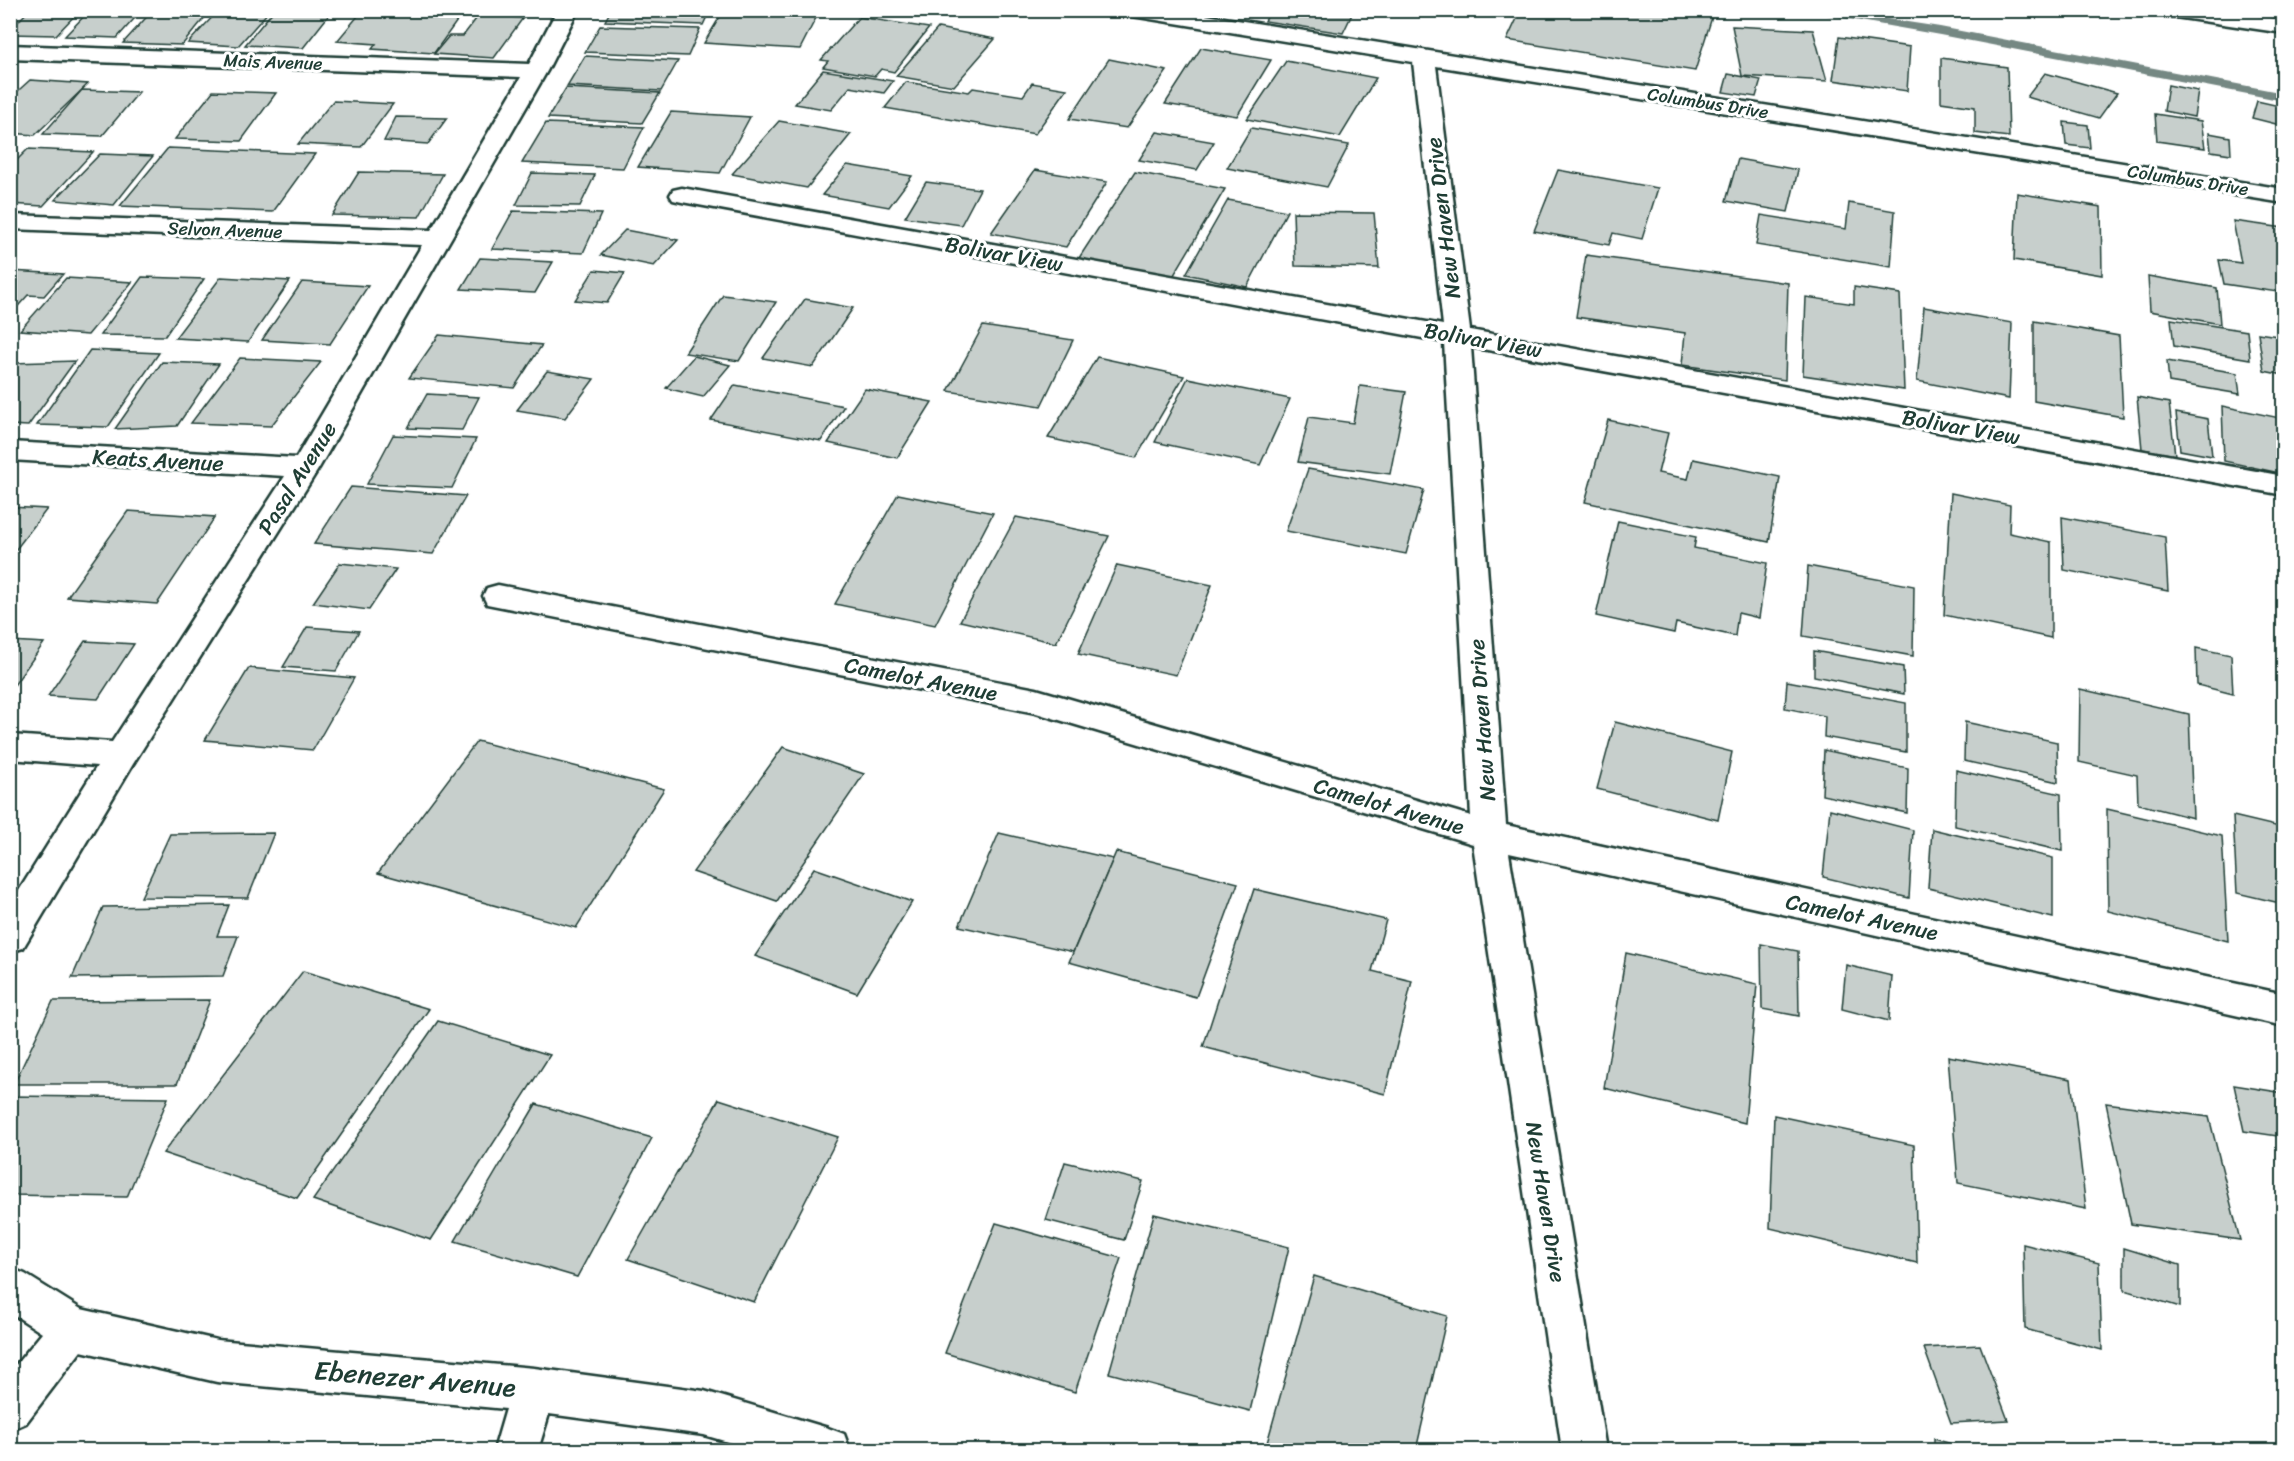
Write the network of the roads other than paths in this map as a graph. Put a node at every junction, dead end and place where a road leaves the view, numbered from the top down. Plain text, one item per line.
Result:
1 (568, 10) edge
2 (1132, 10) edge
3 (2168, 10) edge
4 (2283, 27) edge
5 (10, 52) edge
6 (1424, 58) junction
7 (536, 71) junction
8 (682, 195) dead end
9 (2283, 196) edge
10 (10, 222) edge
11 (440, 238) junction
12 (1457, 335) junction
13 (10, 451) edge
14 (305, 468) junction
15 (2283, 486) edge
16 (498, 596) dead end
17 (10, 747) edge
18 (121, 755) junction
19 (1489, 836) junction
20 (10, 937) edge
21 (2283, 1010) edge
22 (10, 1288) edge
23 (72, 1328) junction
24 (534, 1390) junction
25 (10, 1408) edge
26 (516, 1450) edge
27 (828, 1450) edge
28 (1584, 1450) edge

1 - 7 main road, Pasal Avenue
2 - 6 main road, Columbus Drive
3 - 4 main road
5 - 7 main road, Mais Avenue
6 - 9 main road, Columbus Drive
6 - 12 main road, New Haven Drive
7 - 11 main road, Pasal Avenue
8 - 12 main road, Bolivar View
10 - 11 main road, Selvon Avenue
11 - 14 main road, Pasal Avenue
12 - 15 main road, Bolivar View
12 - 19 main road, New Haven Drive
13 - 14 main road, Keats Avenue
14 - 18 main road, Pasal Avenue
16 - 19 main road, Camelot Avenue
17 - 18 main road
18 - 20 main road, Pasal Avenue
19 - 21 main road, Camelot Avenue
19 - 28 main road, New Haven Drive
22 - 23 main road, Ebenezer Avenue
23 - 24 main road, Ebenezer Avenue
23 - 25 main road
24 - 26 main road
24 - 27 main road, Ebenezer Avenue

